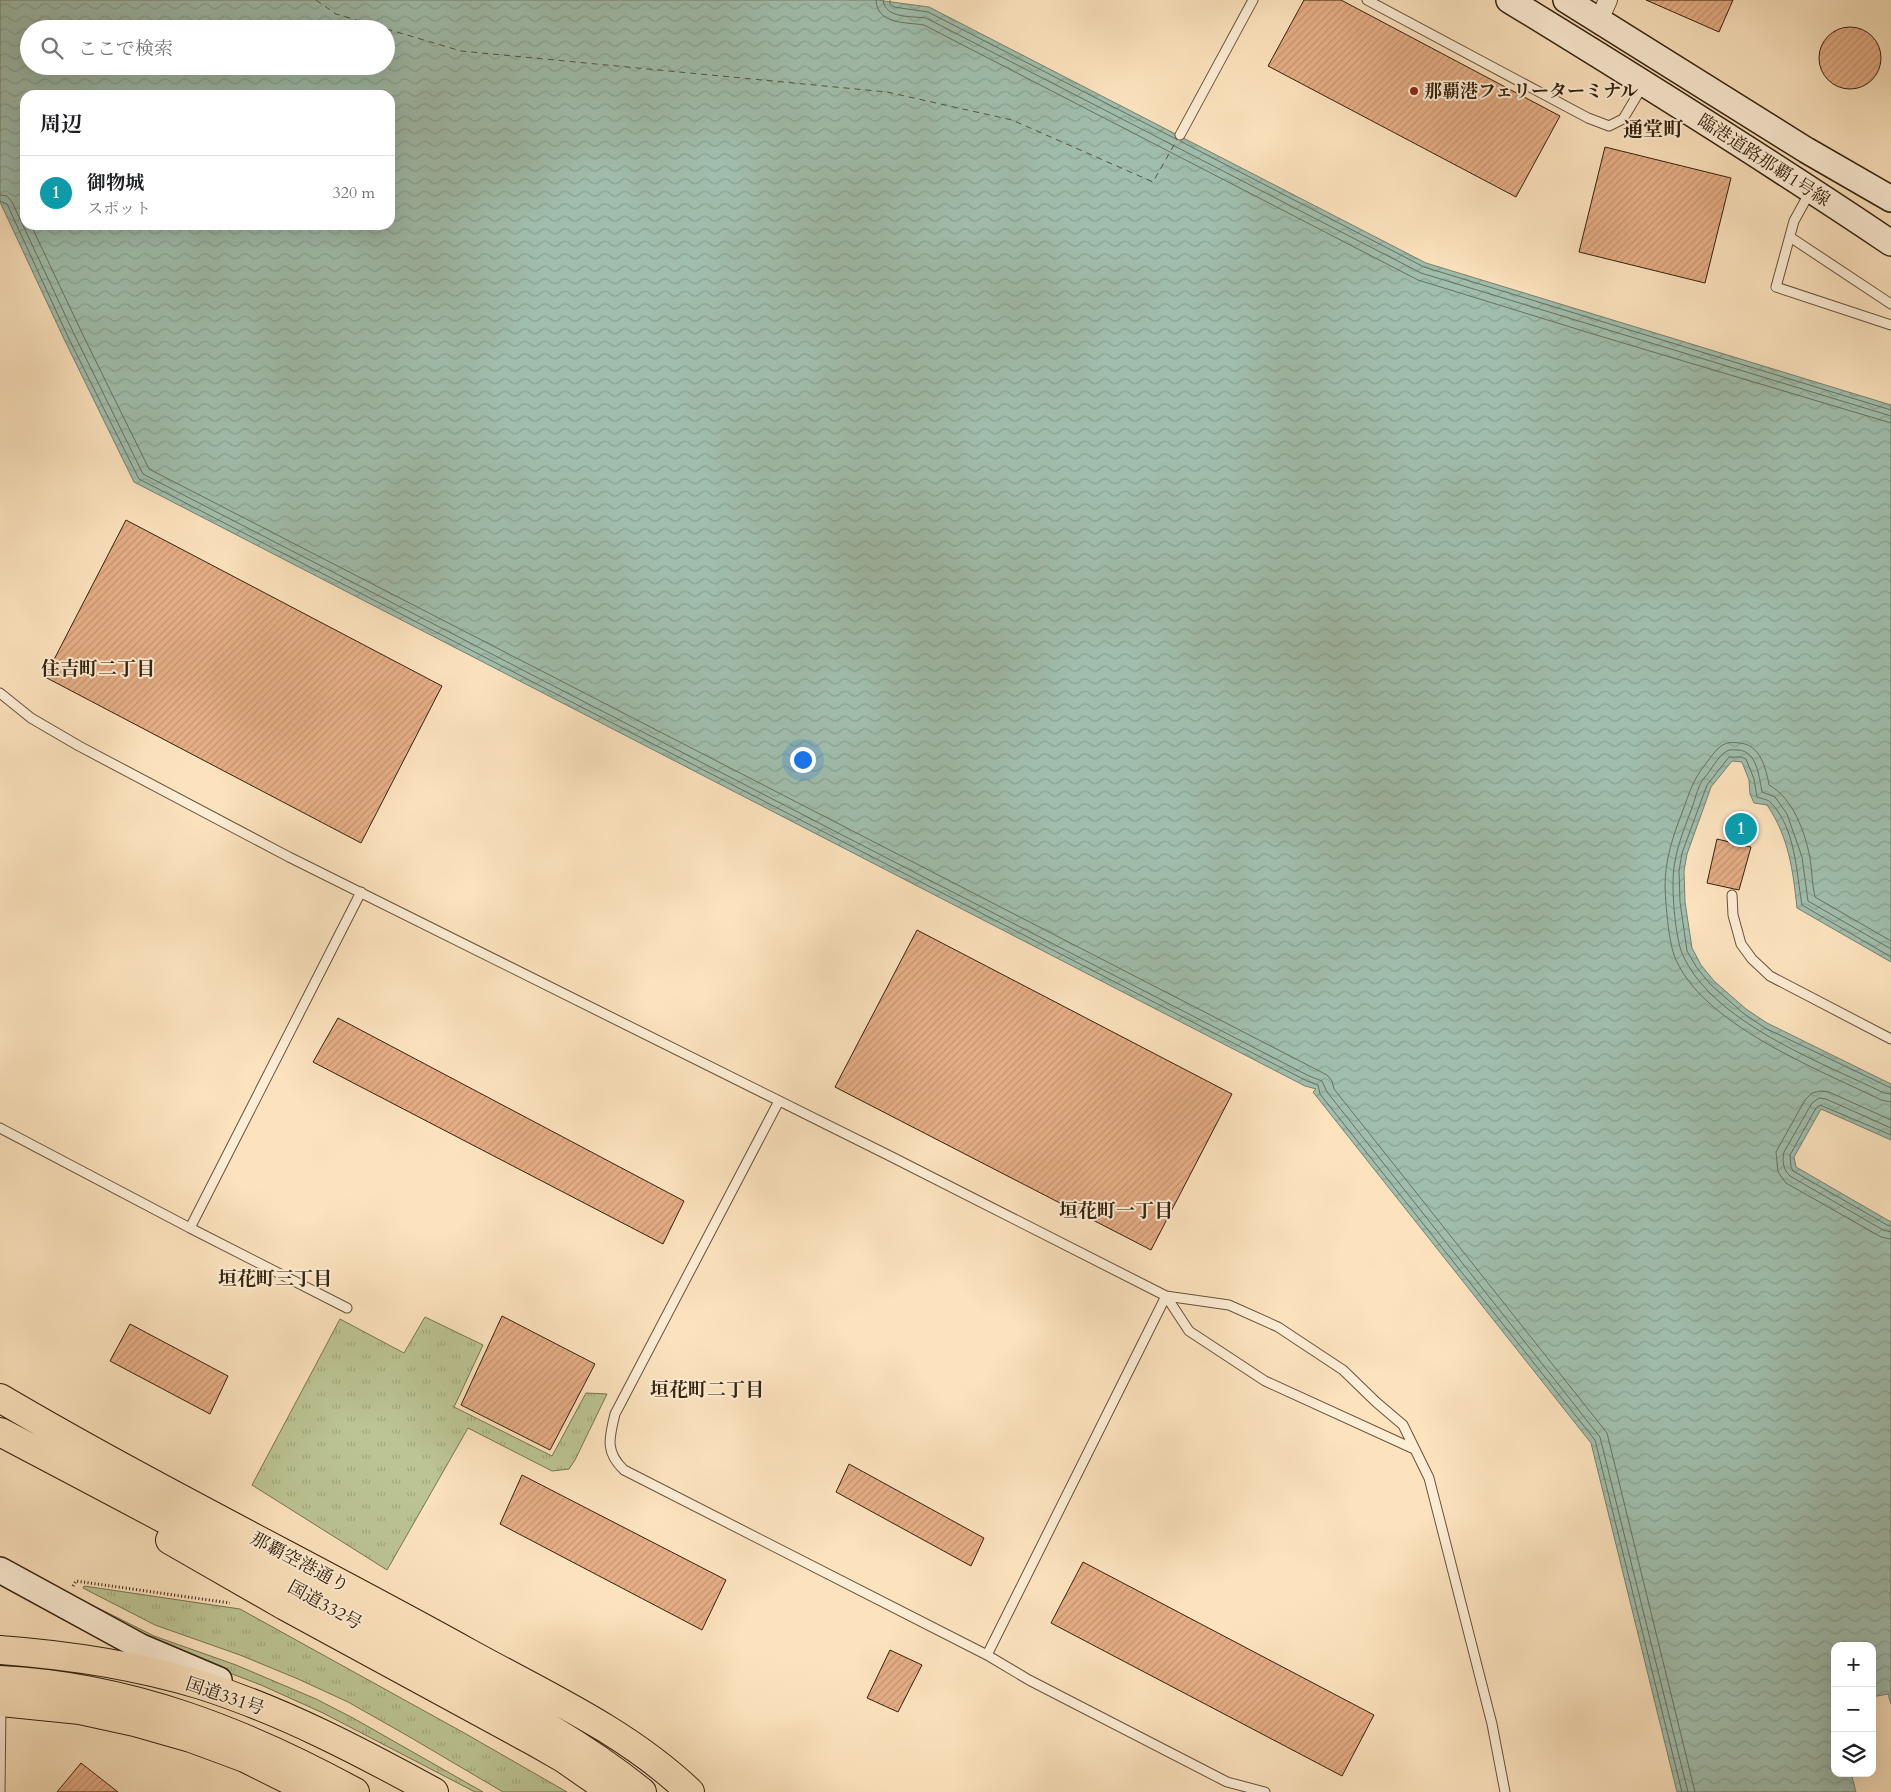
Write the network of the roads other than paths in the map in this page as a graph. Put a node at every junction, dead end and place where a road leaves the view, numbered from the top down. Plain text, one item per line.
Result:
1 (1253, 0) edge
2 (1367, 0) edge
3 (1509, 0) edge
4 (1566, 0) edge
5 (1604, 10) edge
6 (1645, 83) junction
7 (1180, 135) dead end
8 (1811, 190) junction
9 (1891, 199) edge
10 (1790, 236) junction
11 (1891, 243) edge
12 (1891, 304) edge
13 (1891, 325) edge
14 (0, 693) edge
15 (362, 892) junction
16 (1732, 895) dead end
17 (1891, 1039) edge
18 (779, 1101) junction
19 (0, 1128) edge
20 (190, 1228) junction
21 (1166, 1296) junction
22 (347, 1308) dead end
23 (0, 1398) edge
24 (0, 1432) edge
25 (0, 1437) edge
26 (1414, 1449) junction
27 (6, 1574) edge
28 (0, 1650) edge
29 (987, 1655) junction
30 (0, 1695) edge
31 (296, 1722) junction
32 (600, 1725) junction
33 (595, 1784) edge
34 (0, 1792) edge
35 (313, 1792) edge
36 (355, 1792) edge
37 (434, 1792) edge
38 (612, 1792) edge
39 (642, 1792) edge
40 (674, 1792) edge
41 (690, 1792) edge
42 (1265, 1792) edge
43 (1505, 1792) edge

1 - 7 lane
2 - 6 lane
3 - 6 street, 臨港道路那覇1号線
4 - 5 street, 臨港道路那覇1号線
5 - 9 street, 臨港道路那覇1号線
6 - 8 street, 臨港道路那覇1号線
8 - 10 lane
8 - 11 street, 臨港道路那覇1号線
10 - 12 lane
10 - 13 lane
14 - 15 lane
15 - 18 lane
15 - 20 lane
16 - 17 lane
18 - 21 lane
18 - 29 lane
19 - 20 lane
20 - 22 lane
21 - 26 lane
21 - 26 lane
21 - 29 lane
23 - 32 highway, 那覇空港通り
24 - 39 highway, 国道332号
25 - 33 highway, 国道332号
26 - 43 lane
27 - 31 street
28 - 31 highway, 国道331号
29 - 42 lane
30 - 34 lane
30 - 35 highway
30 - 36 highway, 国道331号
31 - 37 highway, 国道331号
32 - 40 highway
32 - 41 highway
33 - 38 highway, 国道332号

